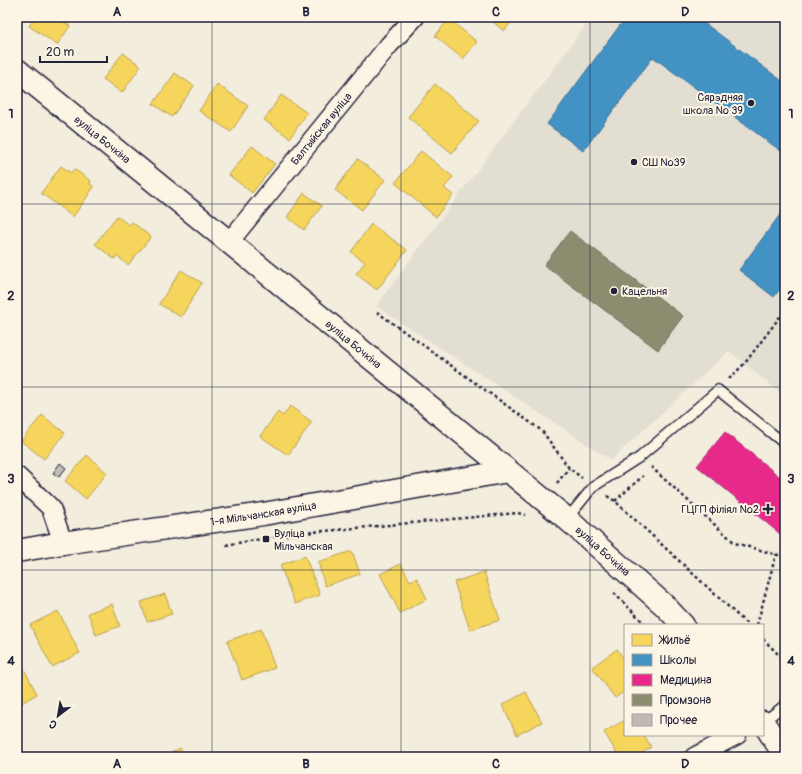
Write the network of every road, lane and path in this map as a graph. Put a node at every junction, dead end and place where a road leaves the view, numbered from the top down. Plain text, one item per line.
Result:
1 (414, 17) edge
2 (17, 70) edge
3 (229, 242) junction
4 (785, 310) edge
5 (377, 312) dead end
6 (718, 390) junction
7 (785, 444) edge
8 (640, 458) junction
9 (658, 463) dead end
10 (569, 468) junction
11 (652, 468) junction
12 (508, 471) junction
13 (17, 476) edge
14 (554, 487) dead end
15 (593, 487) junction
16 (615, 501) junction
17 (528, 516) dead end
18 (567, 519) junction
19 (63, 543) junction
20 (226, 545) dead end
21 (17, 551) edge
22 (776, 554) junction
23 (785, 557) edge
24 (613, 592) dead end
25 (645, 624) edge
26 (682, 624) edge
27 (747, 624) edge
28 (757, 624) edge
29 (764, 640) edge
30 (785, 661) edge
31 (785, 705) edge
32 (764, 721) edge
33 (764, 724) edge
34 (735, 736) edge
35 (785, 756) edge
36 (694, 757) edge

1 - 3 street, Балтыйская вуліца
2 - 3 main road, вуліца Бочкіна
3 - 12 main road, вуліца Бочкіна
4 - 6 path
5 - 10 path
6 - 7 lane
6 - 8 lane
8 - 11 path
8 - 15 lane
9 - 11 path
10 - 14 path
10 - 15 path
11 - 16 path
11 - 22 path
12 - 18 main road, вуліца Бочкіна
12 - 19 main road, 1-я Мільчанская вуліца
13 - 19 street
15 - 16 path
15 - 18 lane
16 - 27 path
17 - 20 path
18 - 26 main road, вуліца Бочкіна
19 - 21 main road, 1-я Мільчанская вуліца
22 - 23 path
22 - 28 path
24 - 25 path
29 - 30 path
31 - 32 lane
33 - 35 main road
34 - 36 street

